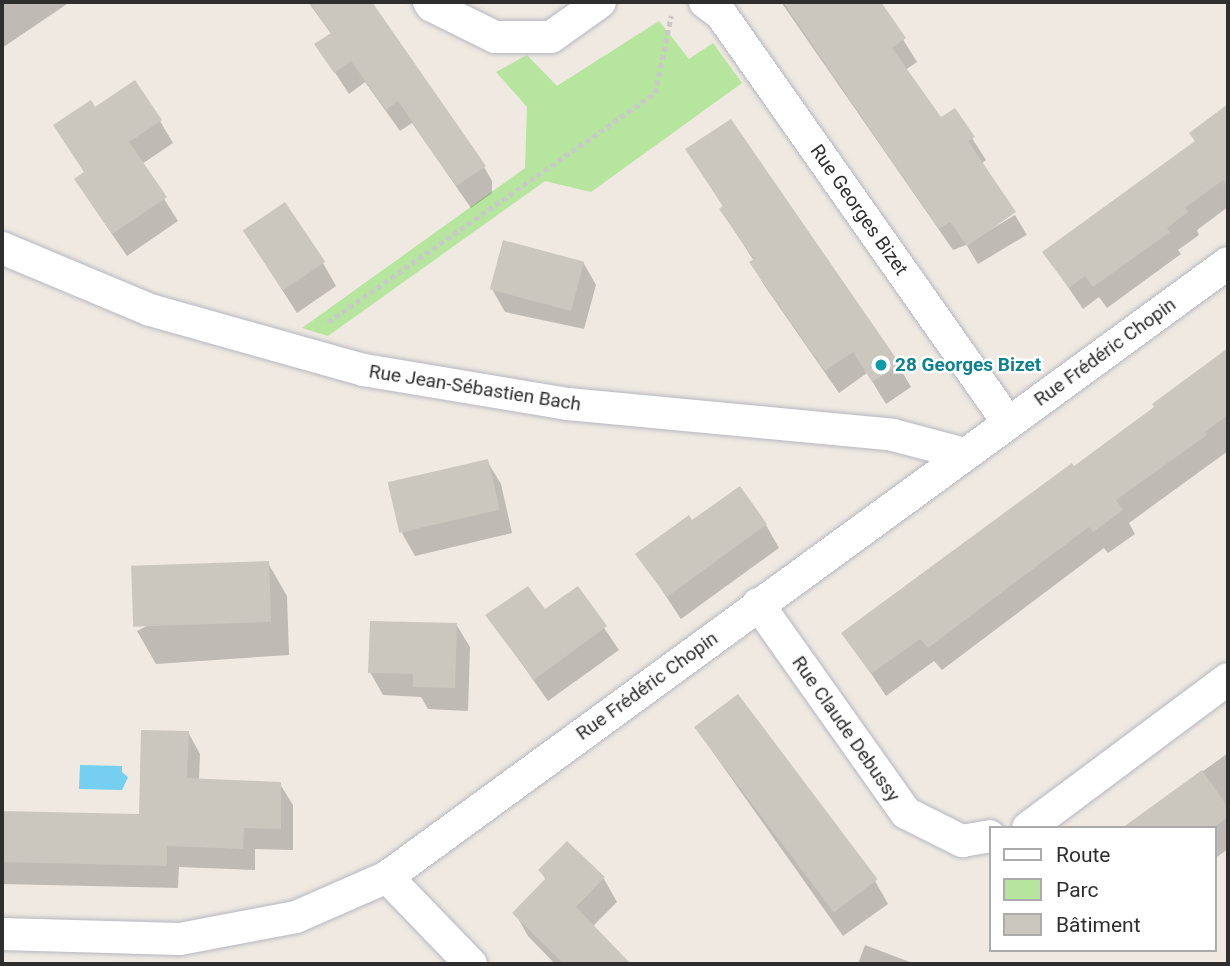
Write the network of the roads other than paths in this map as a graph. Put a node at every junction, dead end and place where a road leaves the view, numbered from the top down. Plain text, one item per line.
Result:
1 (429, 2) edge
2 (600, 2) edge
3 (705, 2) edge
4 (2, 248) edge
5 (1228, 263) edge
6 (1008, 423) junction
7 (965, 454) junction
8 (758, 604) junction
9 (1228, 679) edge
10 (1031, 826) edge
11 (988, 836) edge
12 (387, 877) junction
13 (2, 934) edge
14 (471, 964) edge

1 - 2 street
3 - 6 street, Rue Georges Bizet
4 - 7 street, Rue Jean-Sébastien Bach
5 - 6 street, Rue Frédéric Chopin
6 - 7 street, Rue Frédéric Chopin
7 - 8 street, Rue Frédéric Chopin
8 - 11 street, Rue Claude Debussy
8 - 12 street, Rue Frédéric Chopin
9 - 10 street
12 - 13 street, Rue Frédéric Chopin
12 - 14 street

